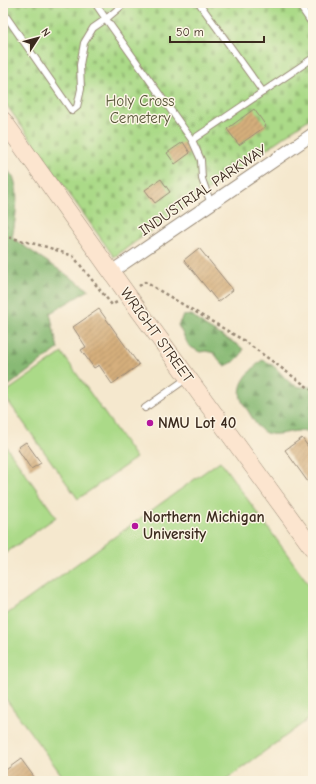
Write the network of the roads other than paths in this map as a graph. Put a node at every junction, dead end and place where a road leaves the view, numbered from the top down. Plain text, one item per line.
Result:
1 (95, 3) edge
2 (125, 3) edge
3 (199, 3) edge
4 (298, 3) edge
5 (3, 12) edge
6 (106, 19) junction
7 (313, 25) edge
8 (313, 58) edge
9 (263, 92) junction
10 (3, 120) edge
11 (313, 134) edge
12 (192, 140) junction
13 (211, 204) junction
14 (111, 272) junction
15 (187, 378) junction
16 (145, 408) dead end
17 (313, 548) edge

1 - 6 lane
2 - 6 lane
3 - 9 lane
4 - 7 lane
5 - 6 lane
6 - 12 lane
8 - 9 lane
9 - 12 lane
10 - 14 main road, WRIGHT STREET
11 - 13 street, INDUSTRIAL PARKWAY
12 - 13 lane
13 - 14 street, INDUSTRIAL PARKWAY
14 - 15 main road, WRIGHT STREET
15 - 16 lane
15 - 17 main road, WRIGHT STREET

